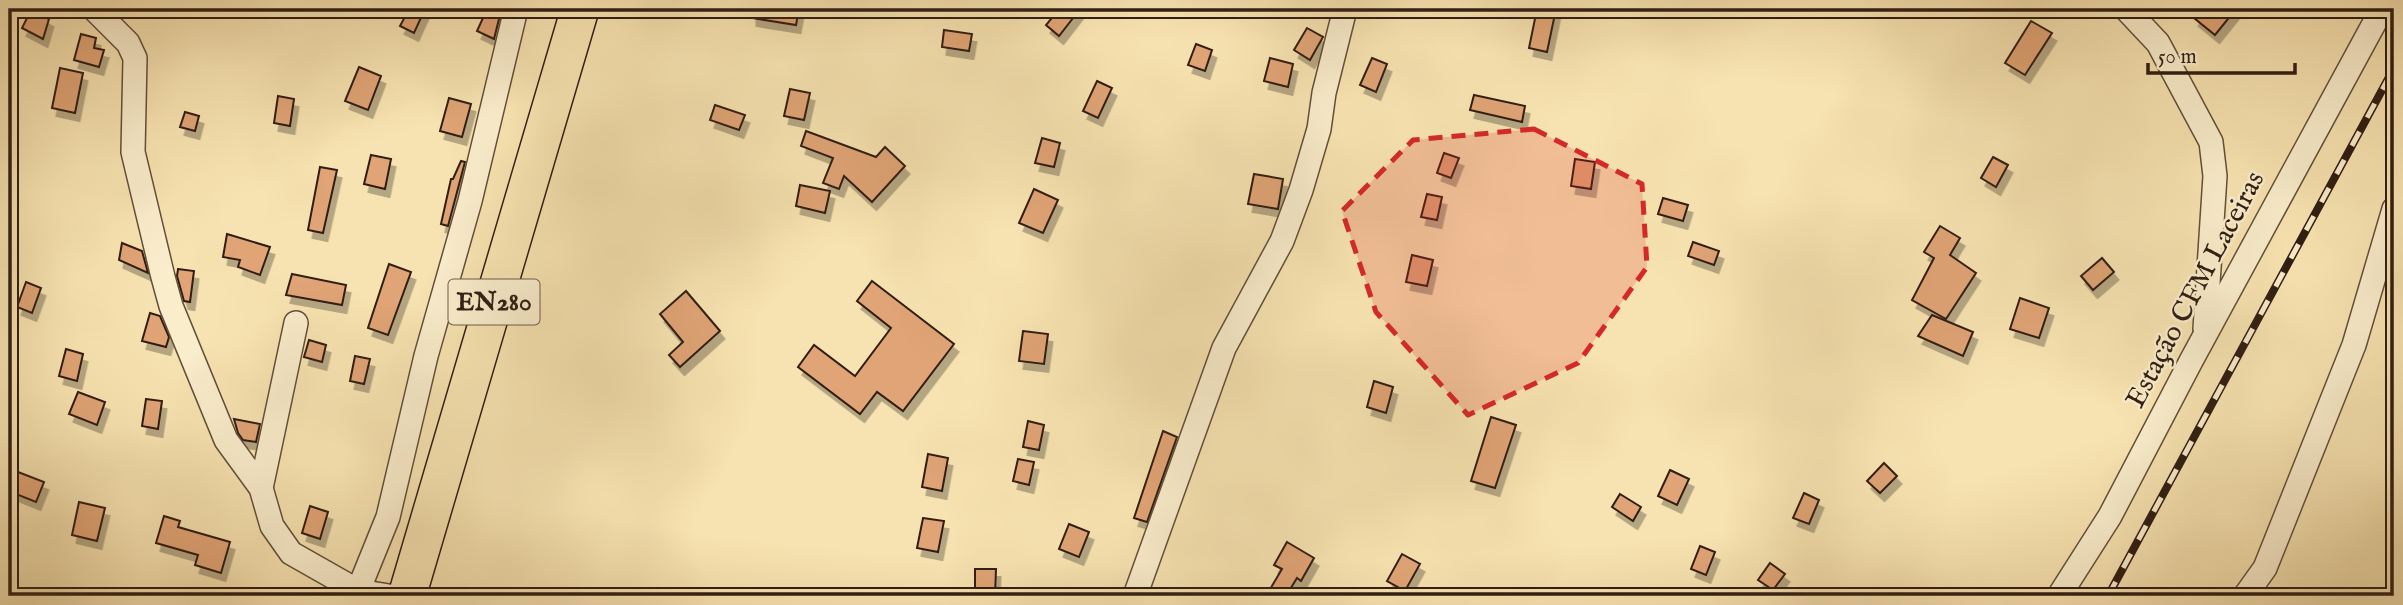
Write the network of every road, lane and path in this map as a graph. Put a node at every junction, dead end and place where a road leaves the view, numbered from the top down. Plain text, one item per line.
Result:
1 (94, 9) edge
2 (516, 9) edge
3 (580, 9) edge
4 (1345, 9) edge
5 (2126, 9) edge
6 (2382, 9) edge
7 (2394, 209) edge
8 (296, 323) dead end
9 (2205, 334) junction
10 (261, 488) junction
11 (358, 591) junction
12 (390, 596) edge
13 (407, 596) edge
14 (1135, 596) edge
15 (2059, 596) edge
16 (2245, 596) edge

1 - 10 street
2 - 11 street
3 - 13 main road, EN280
4 - 14 street
5 - 9 street
6 - 9 street, Estação CFM Laceiras
7 - 16 street
8 - 10 street
9 - 15 street, Estação CFM Laceiras
10 - 11 street
11 - 12 street

